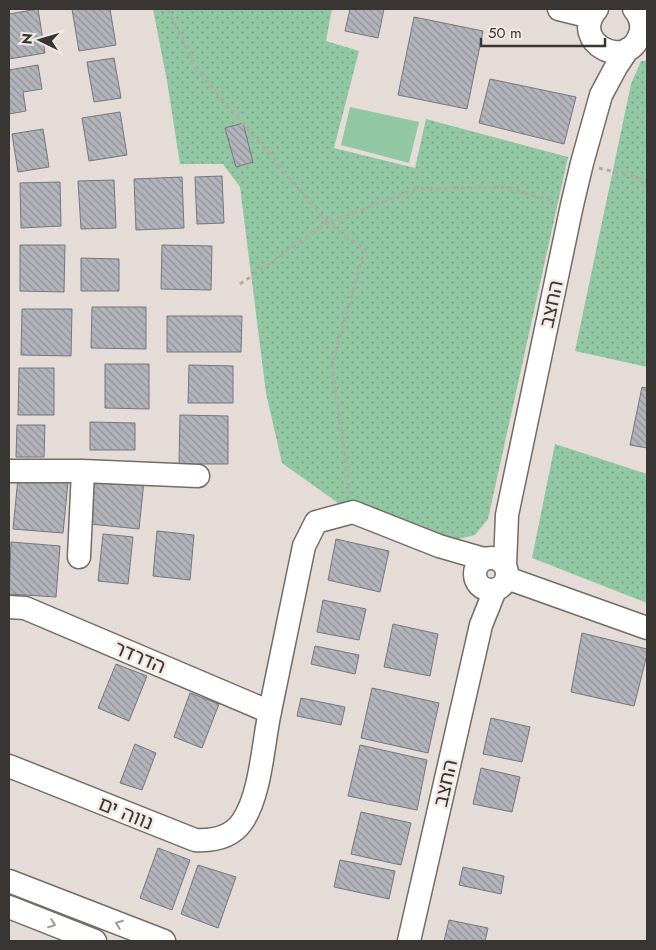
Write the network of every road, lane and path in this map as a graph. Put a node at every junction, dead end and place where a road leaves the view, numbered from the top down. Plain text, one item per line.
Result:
1 (168, 9) edge
2 (559, 9) edge
3 (594, 13) edge
4 (640, 16) edge
5 (597, 45) junction
6 (637, 46) edge
7 (602, 95) junction
8 (582, 163) junction
9 (647, 180) edge
10 (572, 205) junction
11 (328, 223) junction
12 (240, 284) dead end
13 (9, 471) edge
14 (83, 471) junction
15 (198, 476) dead end
16 (352, 512) junction
17 (79, 557) dead end
18 (490, 573) junction
19 (9, 607) edge
20 (647, 628) edge
21 (270, 712) junction
22 (9, 766) edge
23 (9, 881) edge
24 (9, 907) edge
25 (95, 941) edge
26 (164, 941) edge
27 (409, 941) edge

1 - 11 path
2 - 3 street
3 - 5 street, החצב
4 - 6 street
5 - 6 street
5 - 7 street, החצב
6 - 7 street, החצב
7 - 8 street, החצב
8 - 9 path
8 - 10 street, החצב
10 - 11 path
10 - 18 street, החצב
11 - 12 path
11 - 16 path
13 - 14 street
14 - 15 street
14 - 17 street
16 - 18 street
16 - 21 street
18 - 20 street
18 - 27 street, החצב
19 - 21 street, הדרדר
21 - 22 street, נווה ים
26 -> 23 street
24 -> 25 street

